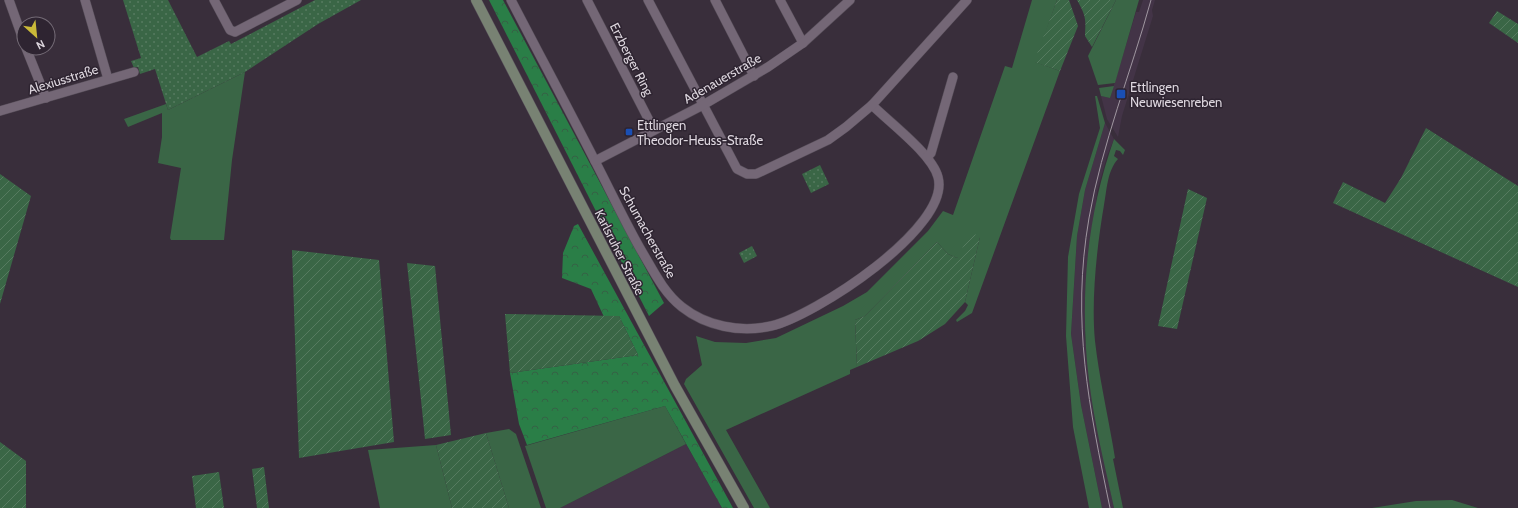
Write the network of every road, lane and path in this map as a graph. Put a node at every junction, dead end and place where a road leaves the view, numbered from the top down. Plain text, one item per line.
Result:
1 (9, 0) edge
2 (85, 0) edge
3 (214, 0) edge
4 (297, 0) edge
5 (511, 0) edge
6 (587, 0) edge
7 (648, 0) edge
8 (715, 0) edge
9 (780, 0) edge
10 (850, 0) edge
11 (967, 0) edge
12 (474, 2) edge
13 (16, 20) edge
14 (803, 43) junction
15 (29, 56) edge
16 (134, 72) dead end
17 (754, 76) junction
18 (953, 77) dead end
19 (108, 79) junction
20 (46, 98) junction
21 (703, 105) junction
22 (872, 105) junction
23 (0, 111) edge
24 (654, 130) junction
25 (927, 157) junction
26 (595, 161) junction
27 (744, 508) edge

1 - 13 street
2 - 19 street
3 - 4 street
5 - 26 street, Schumacherstraße
6 - 24 street, Erzberger Ring
7 - 21 street
8 - 17 street
9 - 14 street
10 - 14 street, Adenauerstraße
11 - 22 street
12 - 27 main road, Karlsruher Straße
14 - 17 street, Adenauerstraße
15 - 20 street
16 - 19 street, Alexiusstraße
17 - 21 street, Adenauerstraße
18 - 25 street
19 - 20 street, Alexiusstraße
20 - 23 street, Alexiusstraße
21 - 22 street
21 - 24 street, Adenauerstraße
22 - 25 street, Schumacherstraße
24 - 26 street, Adenauerstraße
25 - 26 street, Schumacherstraße

